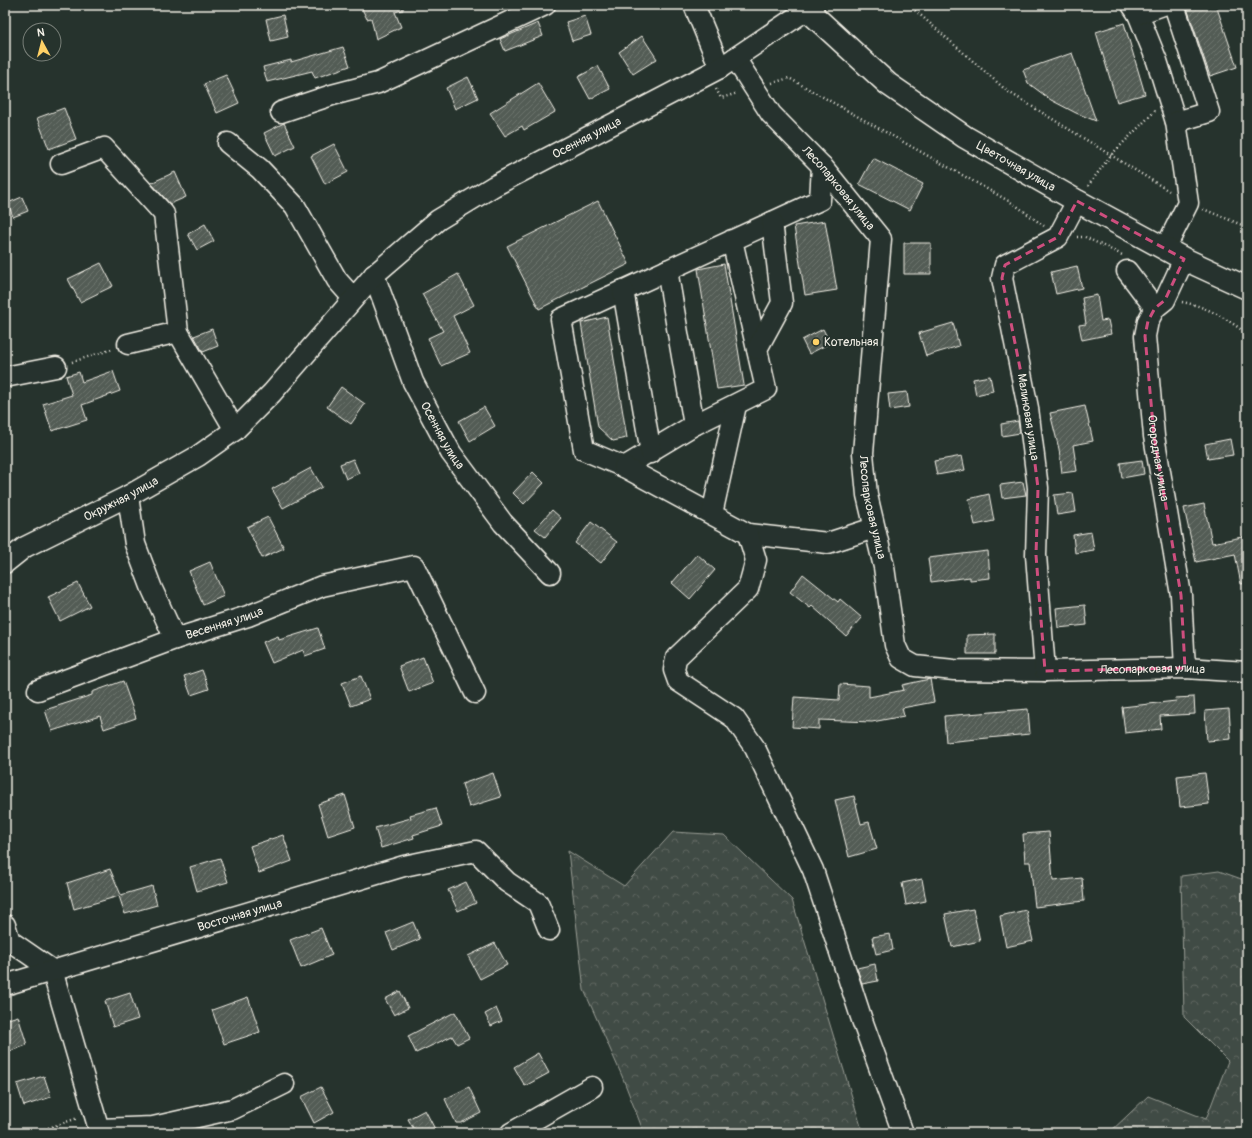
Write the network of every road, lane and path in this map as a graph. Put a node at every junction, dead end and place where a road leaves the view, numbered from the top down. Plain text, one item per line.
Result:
1 (545, 5) edge
2 (694, 5) edge
3 (909, 5) edge
4 (1163, 5) edge
5 (1174, 5) edge
6 (808, 7) edge
7 (1135, 9) edge
8 (721, 67) junction
9 (754, 88) junction
10 (1168, 98) junction
11 (281, 112) dead end
12 (1176, 122) junction
13 (228, 143) dead end
14 (1111, 155) junction
15 (61, 164) dead end
16 (822, 166) junction
17 (1077, 201) junction
18 (1188, 203) junction
19 (772, 222) junction
20 (1247, 227) edge
21 (1058, 236) junction
22 (732, 240) junction
23 (1165, 249) junction
24 (1184, 259) junction
25 (1125, 264) joint
26 (667, 270) junction
27 (374, 275) junction
28 (1247, 288) edge
29 (623, 290) junction
30 (353, 298) junction
31 (1160, 304) junction
32 (178, 332) junction
33 (1247, 334) edge
34 (128, 344) joint
35 (757, 349) junction
36 (56, 367) joint
37 (5, 377) edge
38 (736, 405) junction
39 (694, 425) junction
40 (235, 430) junction
41 (651, 453) junction
42 (624, 468) junction
43 (128, 496) junction
44 (712, 514) junction
45 (874, 528) junction
46 (748, 534) junction
47 (5, 563) edge
48 (550, 572) dead end
49 (175, 638) junction
50 (1185, 668) junction
51 (1045, 671) junction
52 (1247, 672) edge
53 (38, 690) dead end
54 (475, 693) dead end
55 (5, 925) edge
56 (548, 930) dead end
57 (52, 970) junction
58 (5, 985) edge
59 (284, 1084) dead end
60 (592, 1087) dead end
61 (98, 1125) edge
62 (33, 1133) edge
63 (511, 1133) edge
64 (903, 1133) edge

1 - 11 street
2 - 8 street, Лесопарковая улица
3 - 14 path
4 - 7 street
5 - 12 street
6 - 8 street, Осенняя улица
6 - 17 main road, Цветочная улица
7 - 10 street
8 - 9 street, Лесопарковая улица
8 - 9 path
8 - 27 street, Осенняя улица
9 - 16 street, Лесопарковая улица
9 - 21 path
10 - 12 street
10 - 14 path
12 - 18 street
13 - 30 street
14 - 17 path
14 - 18 path
15 - 32 street
16 - 19 street
16 - 45 street, Лесопарковая улица
17 - 21 street
17 - 23 main road, Цветочная улица
18 - 20 path
18 - 23 street
19 - 22 street
19 - 35 street
21 - 25 path
21 - 51 street, Малиновая улица
22 - 26 street
22 - 35 street
23 - 24 main road, Цветочная улица
24 - 28 main road, Цветочная улица
24 - 31 street, Огородная улица
25 - 31 street
26 - 29 street
26 - 39 street
27 - 30 street, Осенняя улица
27 - 48 street, Осенняя улица
29 - 41 street
29 - 42 street
30 - 40 street, Окружная улица
31 - 33 path
31 - 50 street, Огородная улица
32 - 34 street
32 - 40 street
34 - 36 path
35 - 38 street
36 - 37 street
38 - 39 street
38 - 44 street
39 - 41 street
40 - 43 street, Окружная улица
41 - 42 street
42 - 44 street
43 - 47 street, Окружная улица
43 - 49 street
44 - 46 street
45 - 46 street
45 - 51 street, Лесопарковая улица
46 - 64 street
49 - 53 street, Весенняя улица
49 - 54 street, Весенняя улица
50 - 51 street, Лесопарковая улица
50 - 52 street, Лесопарковая улица
55 - 57 street
56 - 57 street, Восточная улица
57 - 58 street, Восточная улица
57 - 61 street
59 - 61 street
60 - 63 street
61 - 62 path

